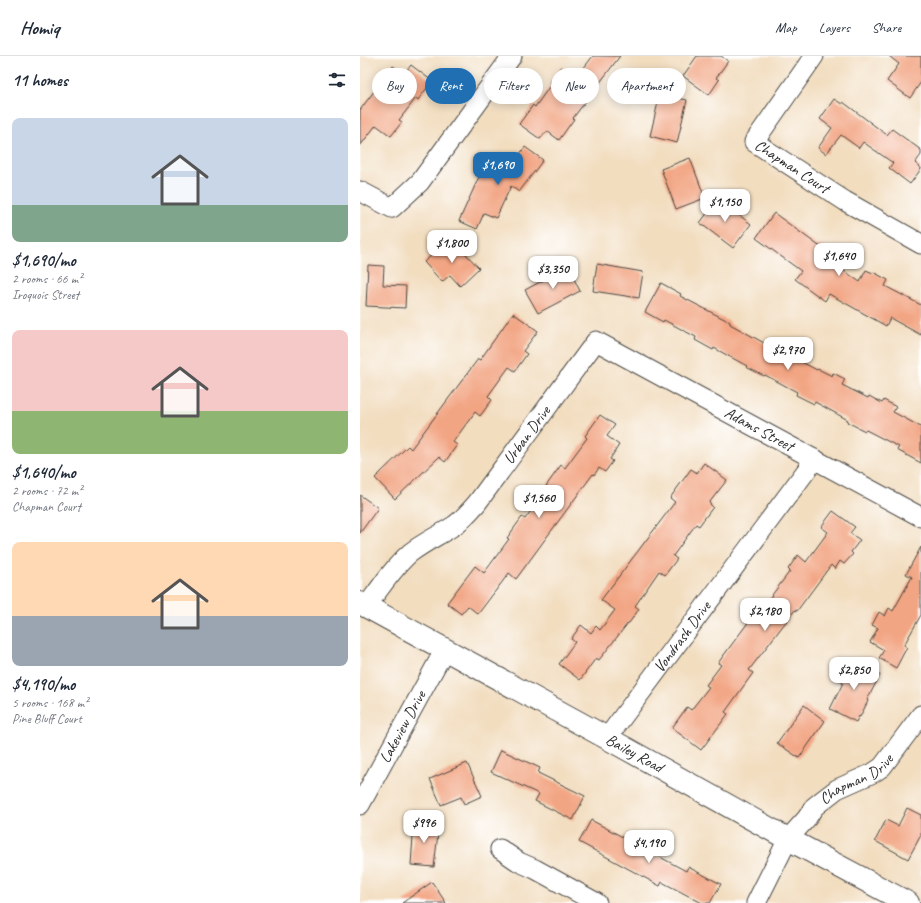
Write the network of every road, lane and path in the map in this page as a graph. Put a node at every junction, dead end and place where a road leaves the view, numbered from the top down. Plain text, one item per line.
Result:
1 (512, 56) edge
2 (814, 56) edge
3 (360, 190) edge
4 (921, 244) edge
5 (596, 342) joint
6 (814, 459) junction
7 (921, 517) edge
8 (363, 604) edge
9 (445, 649) junction
10 (921, 715) edge
11 (607, 738) junction
12 (360, 805) edge
13 (788, 840) junction
14 (500, 849) dead end
15 (597, 903) edge
16 (756, 903) edge
17 (908, 903) edge

1 - 3 street
2 - 4 street, Chapman Court
5 - 6 street, Adams Street
5 - 8 street, Urban Drive
6 - 7 street, Adams Street
6 - 11 street, Vondrash Drive
8 - 9 street, Bailey Road
9 - 11 street, Bailey Road
9 - 12 street, Lakeview Drive
10 - 13 street, Chapman Drive
11 - 13 street, Bailey Road
13 - 16 street, Chapman Drive
13 - 17 street, Bailey Road
14 - 15 street

